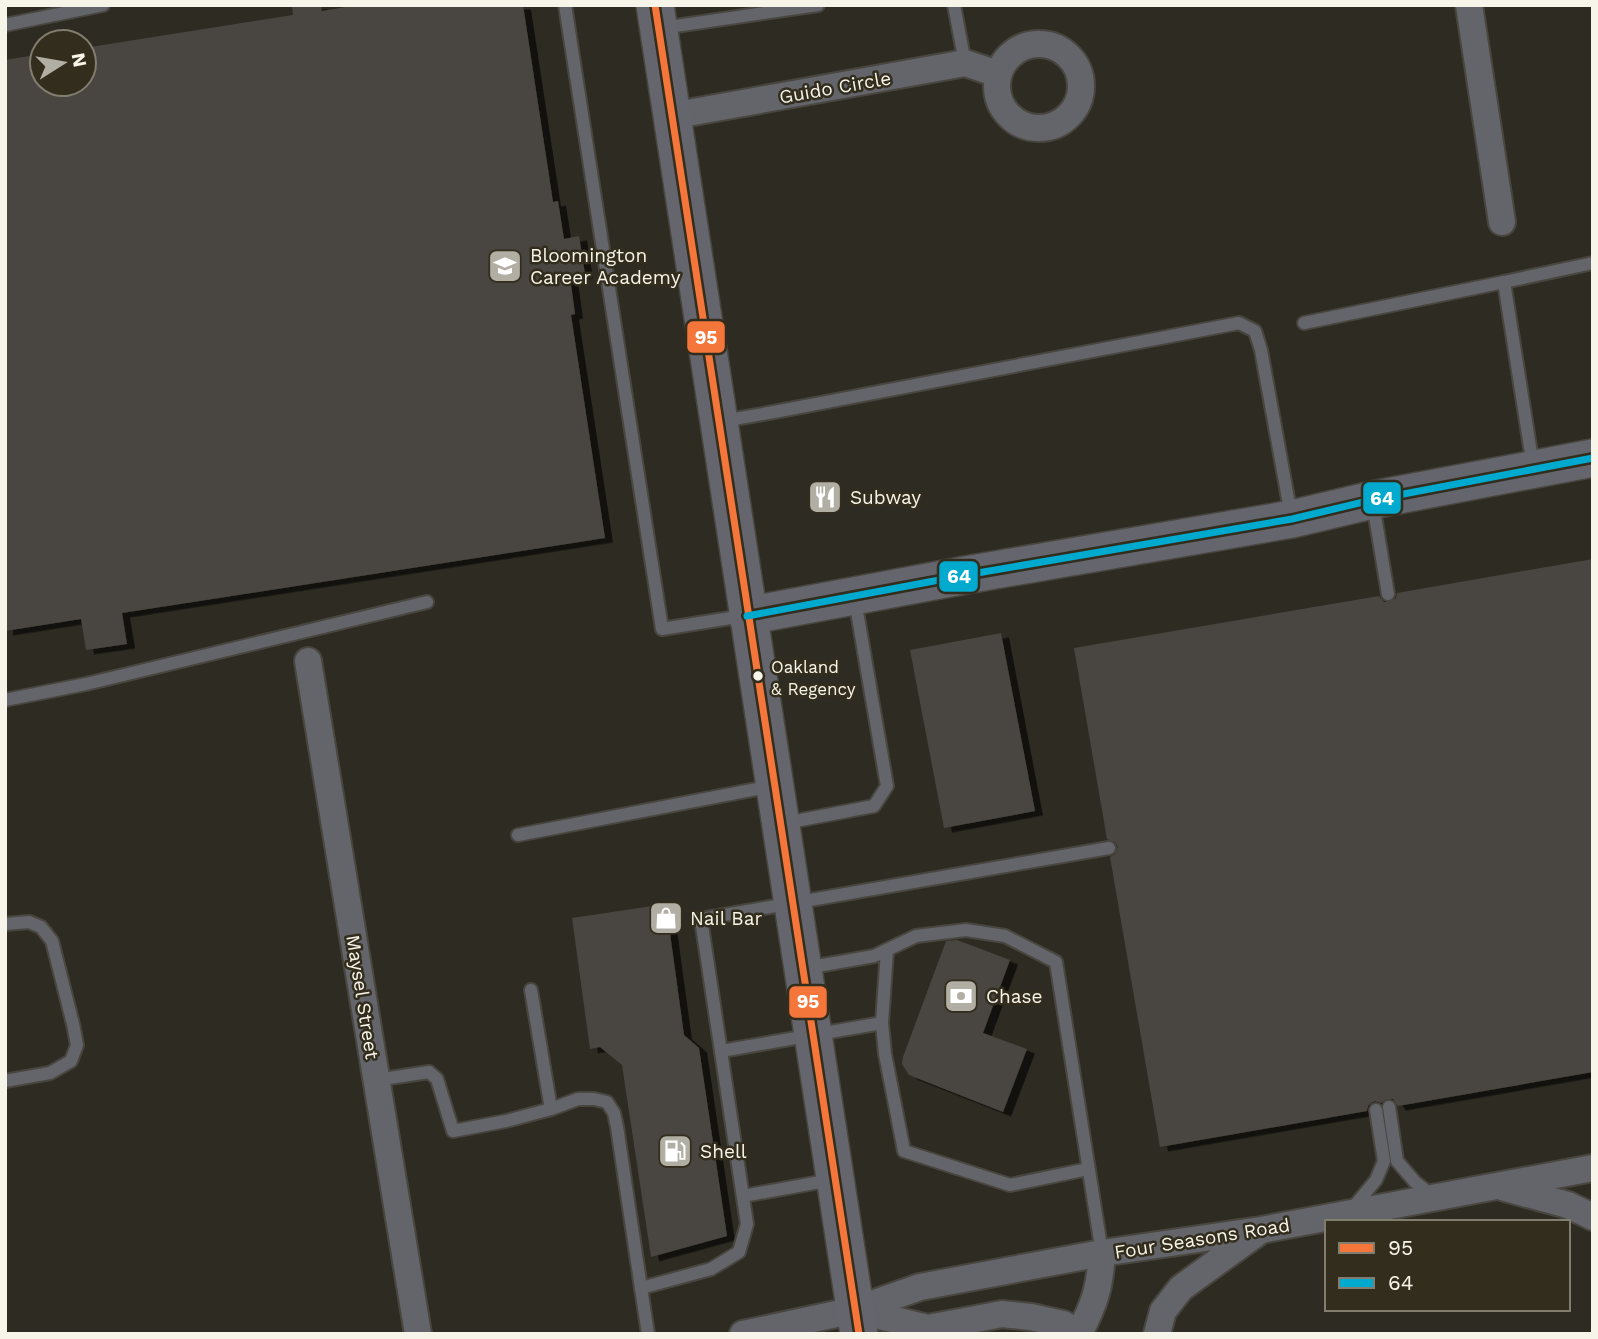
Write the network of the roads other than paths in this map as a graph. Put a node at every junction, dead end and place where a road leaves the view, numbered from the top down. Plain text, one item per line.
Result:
1 (103, 5) edge
2 (565, 5) edge
3 (818, 5) edge
4 (954, 5) edge
5 (1469, 5) edge
6 (656, 17) edge
7 (5, 25) edge
8 (965, 63) junction
9 (998, 74) dead end
10 (671, 116) junction
11 (1502, 222) dead end
12 (1593, 263) edge
13 (1504, 282) junction
14 (1304, 323) dead end
15 (718, 421) junction
16 (1593, 458) edge
17 (1533, 470) junction
18 (1372, 500) junction
19 (1292, 519) junction
20 (1388, 594) dead end
21 (854, 596) junction
22 (427, 602) dead end
23 (747, 616) junction
24 (309, 661) dead end
25 (5, 700) edge
26 (774, 786) junction
27 (780, 824) junction
28 (518, 835) dead end
29 (1109, 848) dead end
30 (792, 902) junction
31 (5, 924) edge
32 (887, 950) junction
33 (803, 969) junction
34 (531, 990) dead end
35 (881, 1023) junction
36 (813, 1035) junction
37 (721, 1051) junction
38 (376, 1080) junction
39 (5, 1082) edge
40 (551, 1109) junction
41 (1593, 1168) edge
42 (1088, 1169) junction
43 (835, 1179) junction
44 (1496, 1186) junction
45 (743, 1196) junction
46 (1434, 1197) junction
47 (1348, 1214) junction
48 (1593, 1217) edge
49 (1261, 1230) junction
50 (1102, 1253) junction
51 (641, 1288) junction
52 (857, 1322) edge
53 (418, 1334) edge
54 (648, 1334) edge
55 (743, 1334) edge
56 (1080, 1334) edge
57 (1157, 1334) edge

1 - 7 lane
2 - 23 lane
3 - 6 lane
4 - 8 lane
5 - 11 street
6 - 10 main road
8 - 9 street, Guido Circle
8 - 10 street, Guido Circle
10 - 15 main road
12 - 13 lane
13 - 14 lane
13 - 17 lane
15 - 19 lane
15 - 23 main road
16 - 17 main road
17 - 18 main road
18 - 19 main road
18 - 20 lane
19 - 21 main road
21 - 23 main road
21 - 27 lane
22 - 25 lane
23 - 26 main road
24 - 38 street, Maysel Street
26 - 27 main road
26 - 28 lane
27 - 30 main road
29 - 30 lane
30 - 33 main road
30 - 37 lane
31 - 39 lane
32 - 33 lane
32 - 35 lane
32 - 42 lane
33 - 36 main road
34 - 40 lane
35 - 36 lane
35 - 42 lane
36 - 37 lane
36 - 43 main road
37 - 45 lane
38 - 40 lane
38 - 53 street, Maysel Street
40 - 51 lane
41 - 44 street, Four Seasons Road
42 - 50 lane
43 - 45 lane
43 - 52 main road
44 - 46 street, Four Seasons Road
44 - 48 street
45 - 51 lane
46 - 47 street, Four Seasons Road
46 - 47 lane
47 - 49 street, Four Seasons Road
49 - 50 street, Four Seasons Road
49 - 57 street
50 - 52 street, Four Seasons Road
50 - 56 street
51 - 54 lane
52 - 55 street, Four Seasons Road
52 - 56 street, Four Seasons Road

